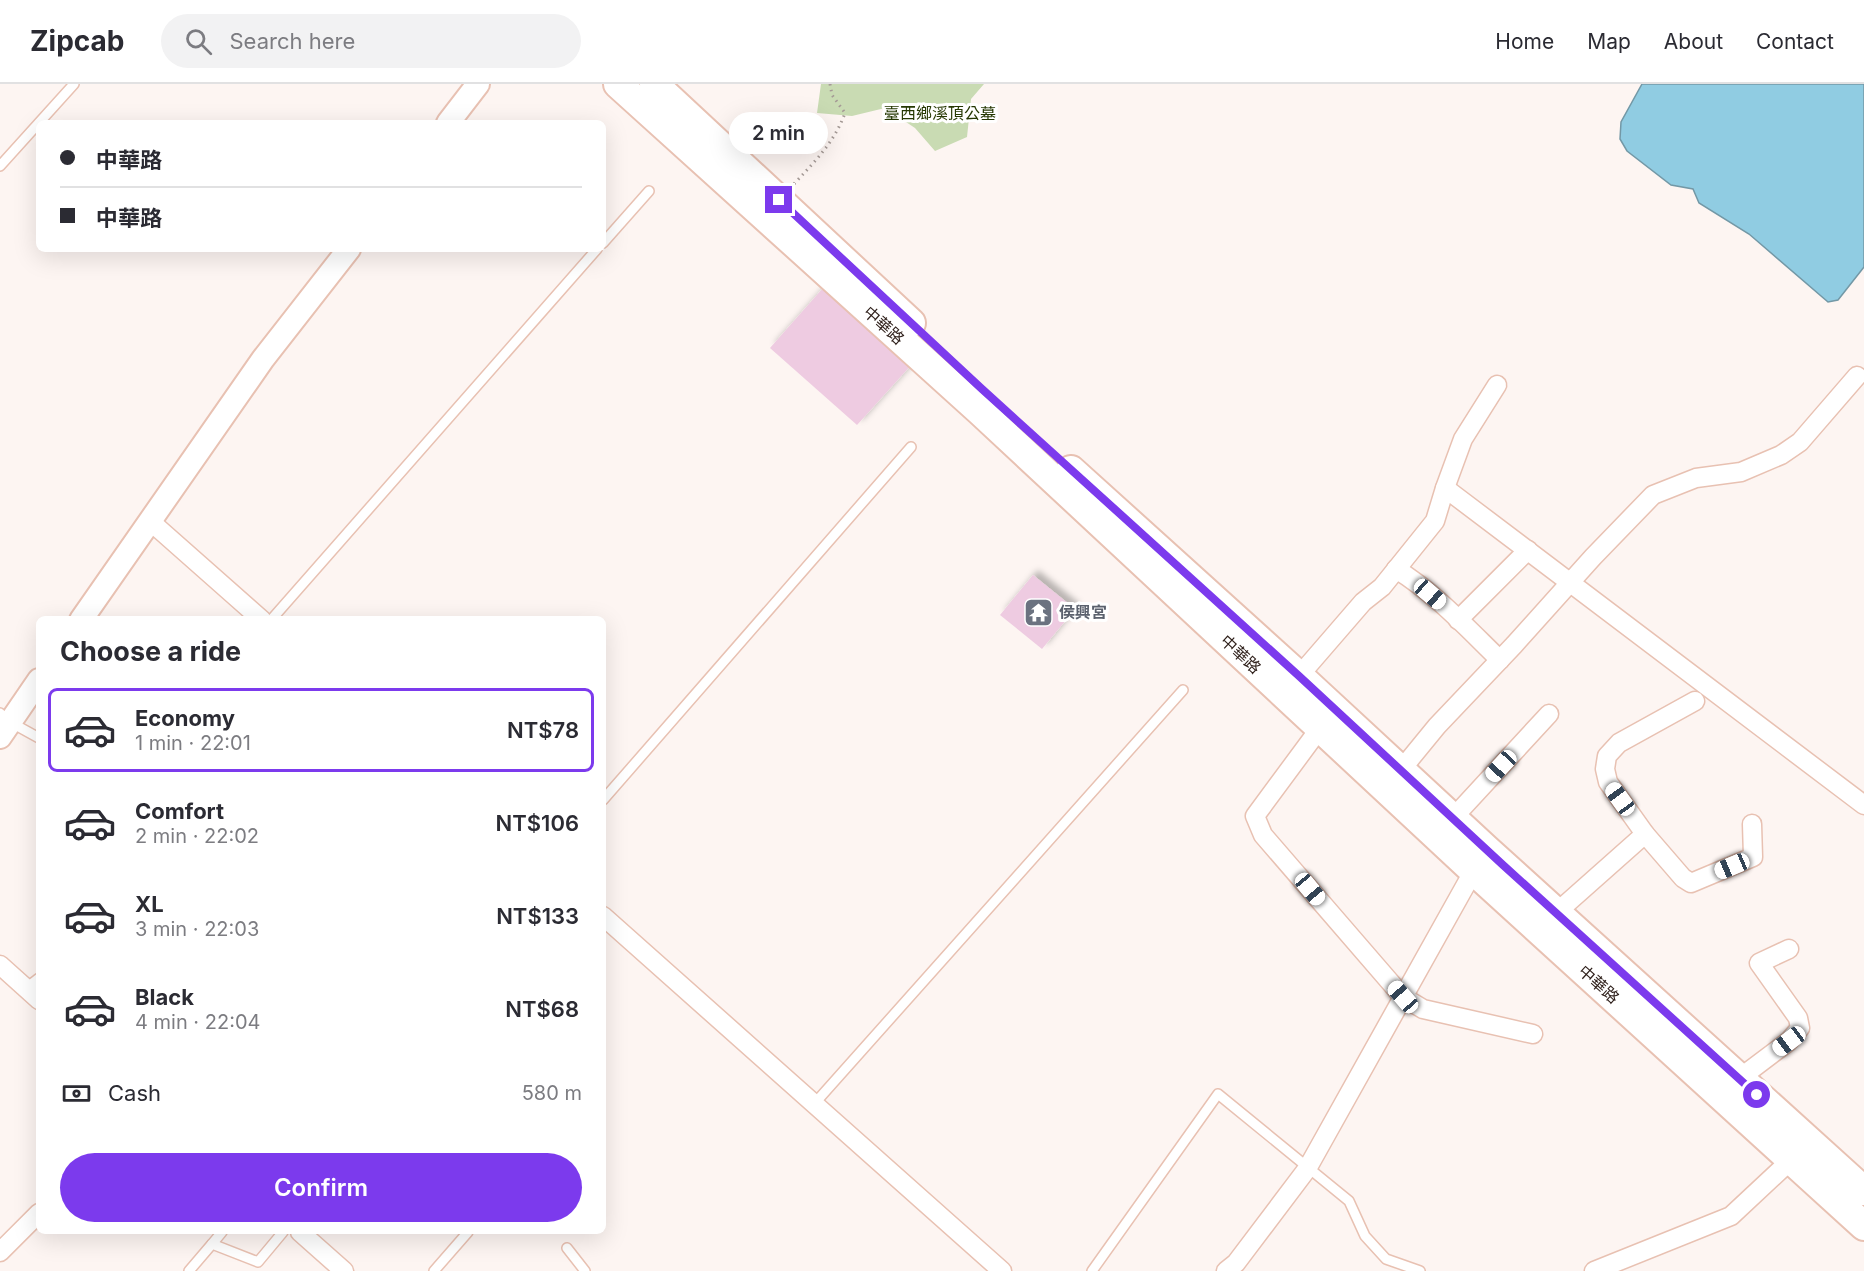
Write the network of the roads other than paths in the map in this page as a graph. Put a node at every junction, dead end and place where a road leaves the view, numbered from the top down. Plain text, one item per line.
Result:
1 (74, 84) edge
2 (478, 84) edge
3 (618, 84) edge
4 (654, 84) edge
5 (42, 120) edge
6 (450, 120) edge
7 (36, 126) edge
8 (0, 166) edge
9 (649, 191) dead end
10 (606, 240) edge
11 (347, 252) edge
12 (594, 252) edge
13 (1857, 376) dead end
14 (1497, 385) dead end
15 (911, 447) dead end
16 (1445, 488) junction
17 (150, 521) junction
18 (1528, 550) junction
19 (1396, 569) junction
20 (1570, 582) junction
21 (84, 616) edge
22 (257, 616) edge
23 (275, 616) edge
24 (1458, 620) junction
25 (1500, 660) junction
26 (1299, 676) junction
27 (36, 684) edge
28 (1184, 690) dead end
29 (1695, 701) dead end
30 (1549, 714) dead end
31 (3, 724) edge
32 (1320, 728) junction
33 (36, 737) edge
34 (1401, 770) junction
35 (606, 797) edge
36 (1864, 805) edge
37 (1453, 818) junction
38 (1752, 824) dead end
39 (1645, 834) junction
40 (1480, 860) junction
41 (1556, 913) junction
42 (606, 919) edge
43 (1789, 949) dead end
44 (0, 965) edge
45 (35, 989) edge
46 (1403, 997) junction
47 (1533, 1034) dead end
48 (1740, 1078) junction
49 (815, 1103) junction
50 (1792, 1159) junction
51 (1307, 1169) junction
52 (1864, 1191) edge
53 (36, 1216) edge
54 (1864, 1226) edge
55 (220, 1234) edge
56 (281, 1234) edge
57 (466, 1234) edge
58 (309, 1235) edge
59 (212, 1244) junction
60 (567, 1248) dead end
61 (0, 1252) edge
62 (189, 1271) edge
63 (344, 1271) edge
64 (435, 1271) edge
65 (585, 1271) edge
66 (1002, 1271) edge
67 (1092, 1271) edge
68 (1226, 1271) edge
69 (1420, 1271) edge
70 (1594, 1271) edge

1 - 5 lane
2 - 6 street
3 - 32 main road, 中華路
4 - 26 main road, 中華路
7 - 8 lane
9 - 10 lane
11 - 17 street
12 - 23 lane
13 - 20 street
14 - 16 street
15 - 35 lane
16 - 18 street
16 - 19 street
17 - 21 street
17 - 22 street
18 - 20 street
18 - 24 street
19 - 24 street
19 - 26 street
20 - 25 street
20 - 36 street
24 - 25 street
25 - 34 street
26 - 34 main road, 中華路
27 - 31 street
28 - 49 lane
29 - 39 street
30 - 37 street
31 - 33 lane
32 - 40 main road, 中華路
32 - 46 street
34 - 37 main road, 中華路
37 - 40 main road, 中華路
38 - 39 street
39 - 41 street
40 - 41 main road, 中華路
40 - 46 street
40 - 50 main road, 中華路
41 - 48 main road, 中華路
42 - 49 street
43 - 48 street
44 - 45 street
46 - 47 street
46 - 51 street
48 - 52 main road, 中華路
49 - 66 street
50 - 54 main road, 中華路
50 - 70 street
51 - 67 lane
51 - 68 street
51 - 69 lane
53 - 61 street
55 - 59 lane
56 - 59 lane
57 - 64 lane
58 - 63 street
59 - 62 lane
60 - 65 lane

